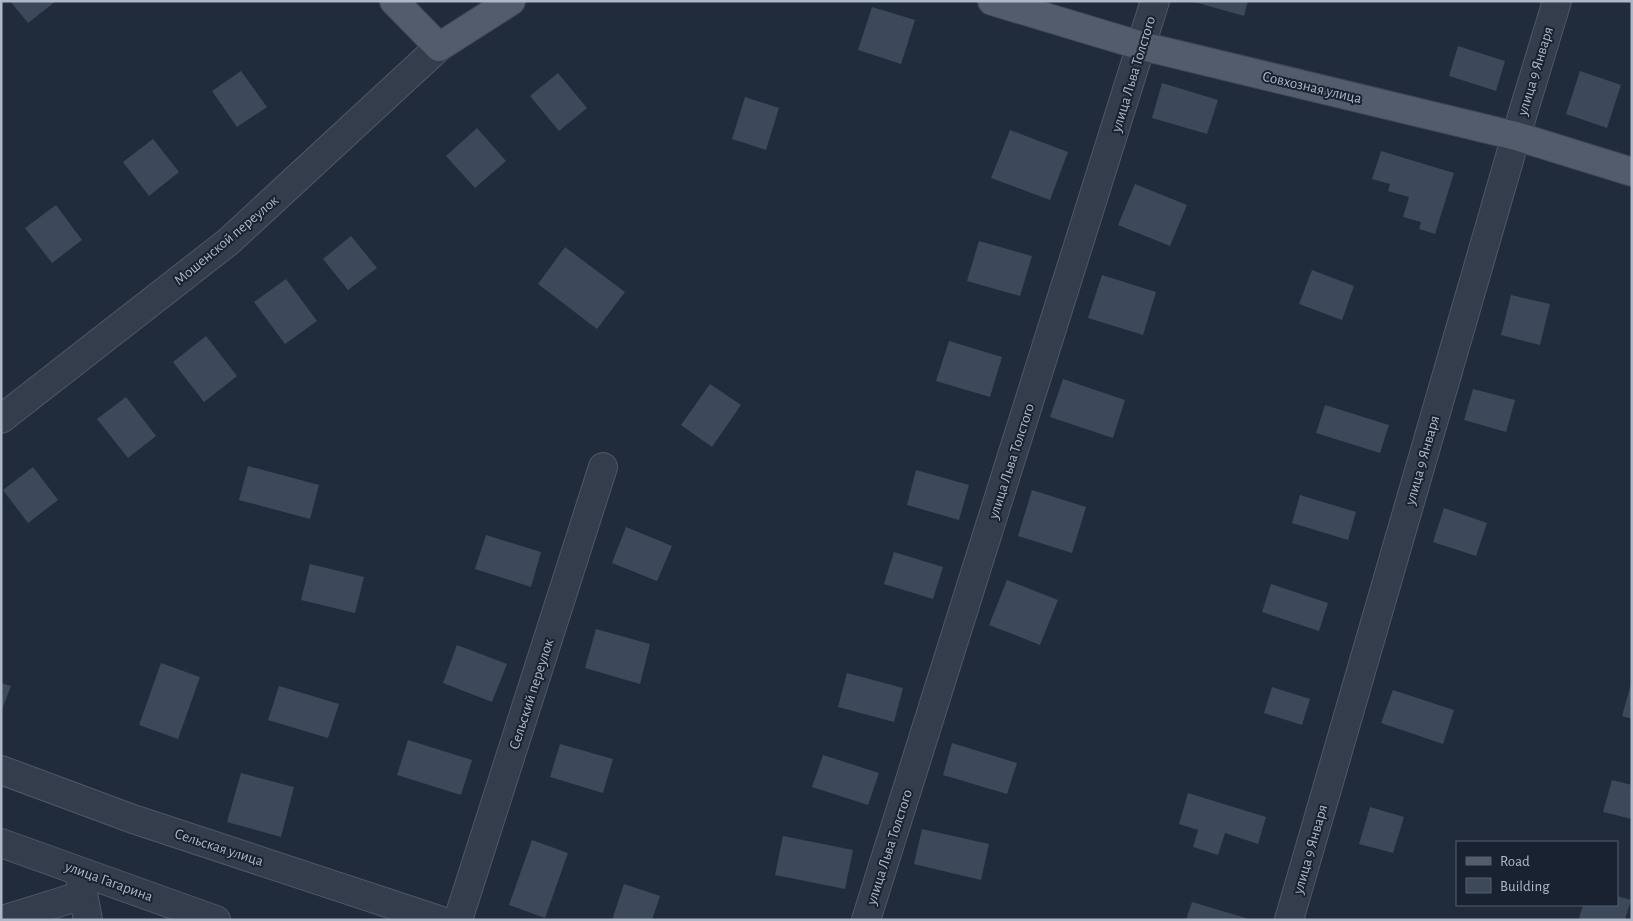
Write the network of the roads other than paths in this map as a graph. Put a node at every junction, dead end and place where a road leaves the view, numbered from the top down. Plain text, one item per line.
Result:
1 (394, 1) edge
2 (510, 1) edge
3 (992, 1) edge
4 (1155, 1) edge
5 (1556, 1) edge
6 (1142, 46) junction
7 (439, 47) junction
8 (1516, 136) junction
9 (1632, 172) edge
10 (1, 419) edge
11 (604, 468) dead end
12 (1, 770) edge
13 (1, 843) edge
14 (83, 895) edge
15 (2, 920) edge
16 (216, 920) edge
17 (439, 920) edge
18 (458, 920) edge
19 (866, 920) edge
20 (1289, 920) edge

1 - 7 main road
2 - 7 main road
3 - 6 main road, Совхозная улица
4 - 6 street, улица Льва Толстого
5 - 8 street, улица 9 Января
6 - 8 main road, Совхозная улица
6 - 19 street, улица Льва Толстого
7 - 10 street, Мошенской переулок
8 - 9 main road, Совхозная улица
8 - 20 street, улица 9 Января
11 - 18 street, Сельский переулок
12 - 17 street, Сельская улица
13 - 14 street, улица Гагарина
14 - 15 street
14 - 16 street, улица Гагарина

